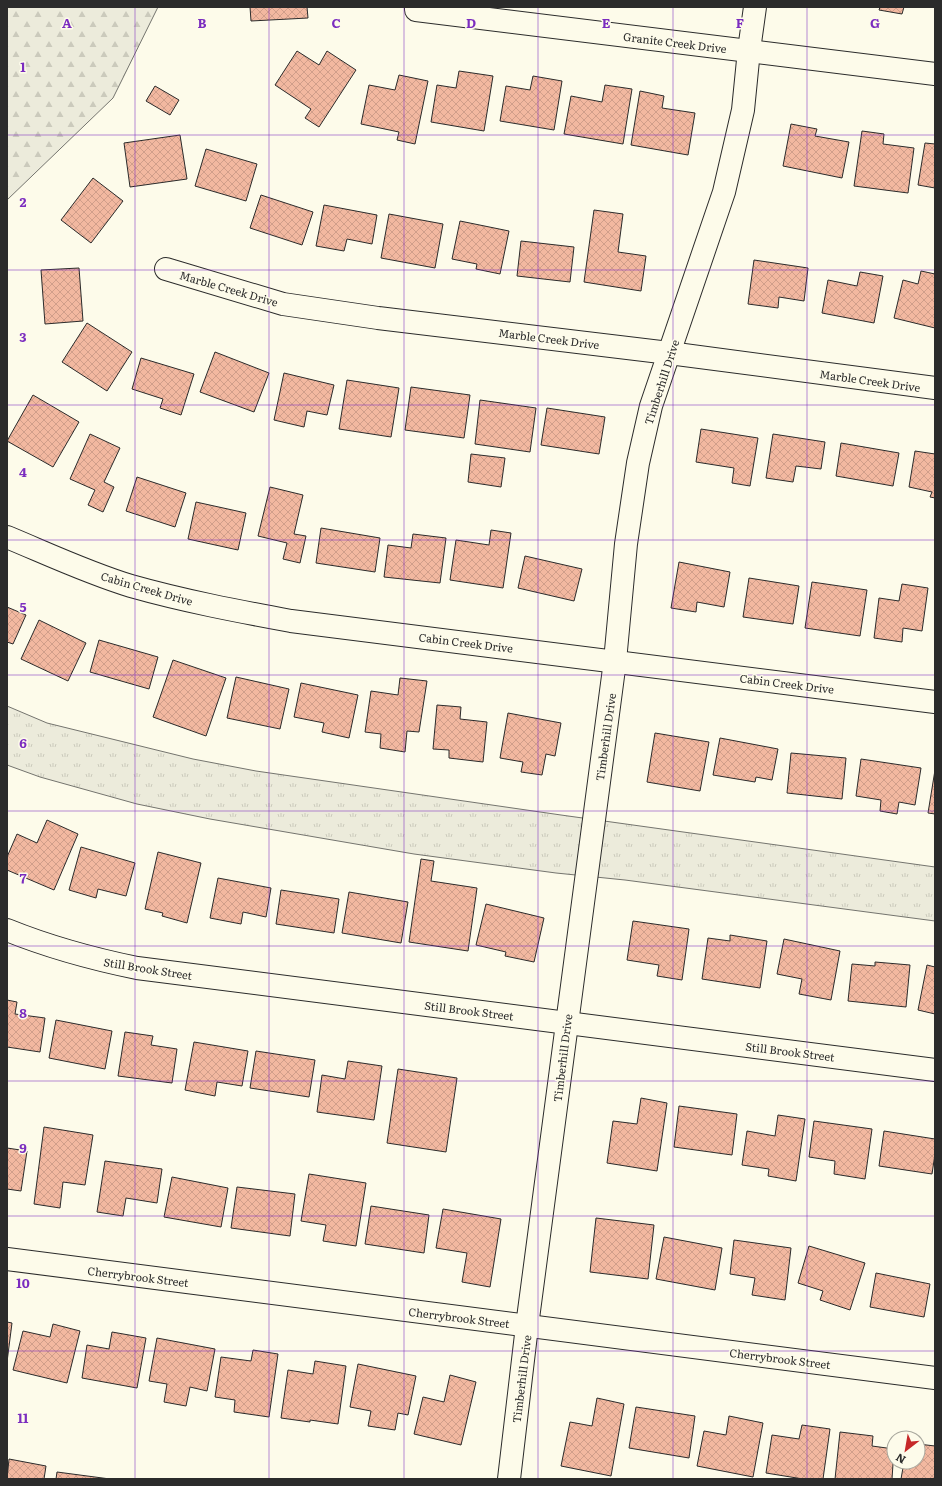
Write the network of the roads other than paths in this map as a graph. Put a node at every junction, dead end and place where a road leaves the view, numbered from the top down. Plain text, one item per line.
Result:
1 (755, 7) edge
2 (416, 8) edge
3 (749, 50) junction
4 (935, 74) edge
5 (166, 269) dead end
6 (670, 353) junction
7 (935, 388) edge
8 (7, 537) edge
9 (615, 661) junction
10 (935, 702) edge
11 (7, 930) edge
12 (567, 1022) junction
13 (935, 1070) edge
14 (7, 1259) edge
15 (527, 1326) junction
16 (935, 1378) edge
17 (509, 1479) edge

1 - 3 street, Timberhill Drive
2 - 3 street, Granite Creek Drive
3 - 4 street, Granite Creek Drive
3 - 6 street, Timberhill Drive
5 - 6 street, Marble Creek Drive
6 - 7 street, Marble Creek Drive
6 - 9 street, Timberhill Drive
8 - 9 street, Cabin Creek Drive
9 - 10 street, Cabin Creek Drive
9 - 12 street, Timberhill Drive
11 - 12 street, Still Brook Street
12 - 13 street, Still Brook Street
12 - 15 street, Timberhill Drive
14 - 15 street, Cherrybrook Street
15 - 16 street, Cherrybrook Street
15 - 17 street, Timberhill Drive

